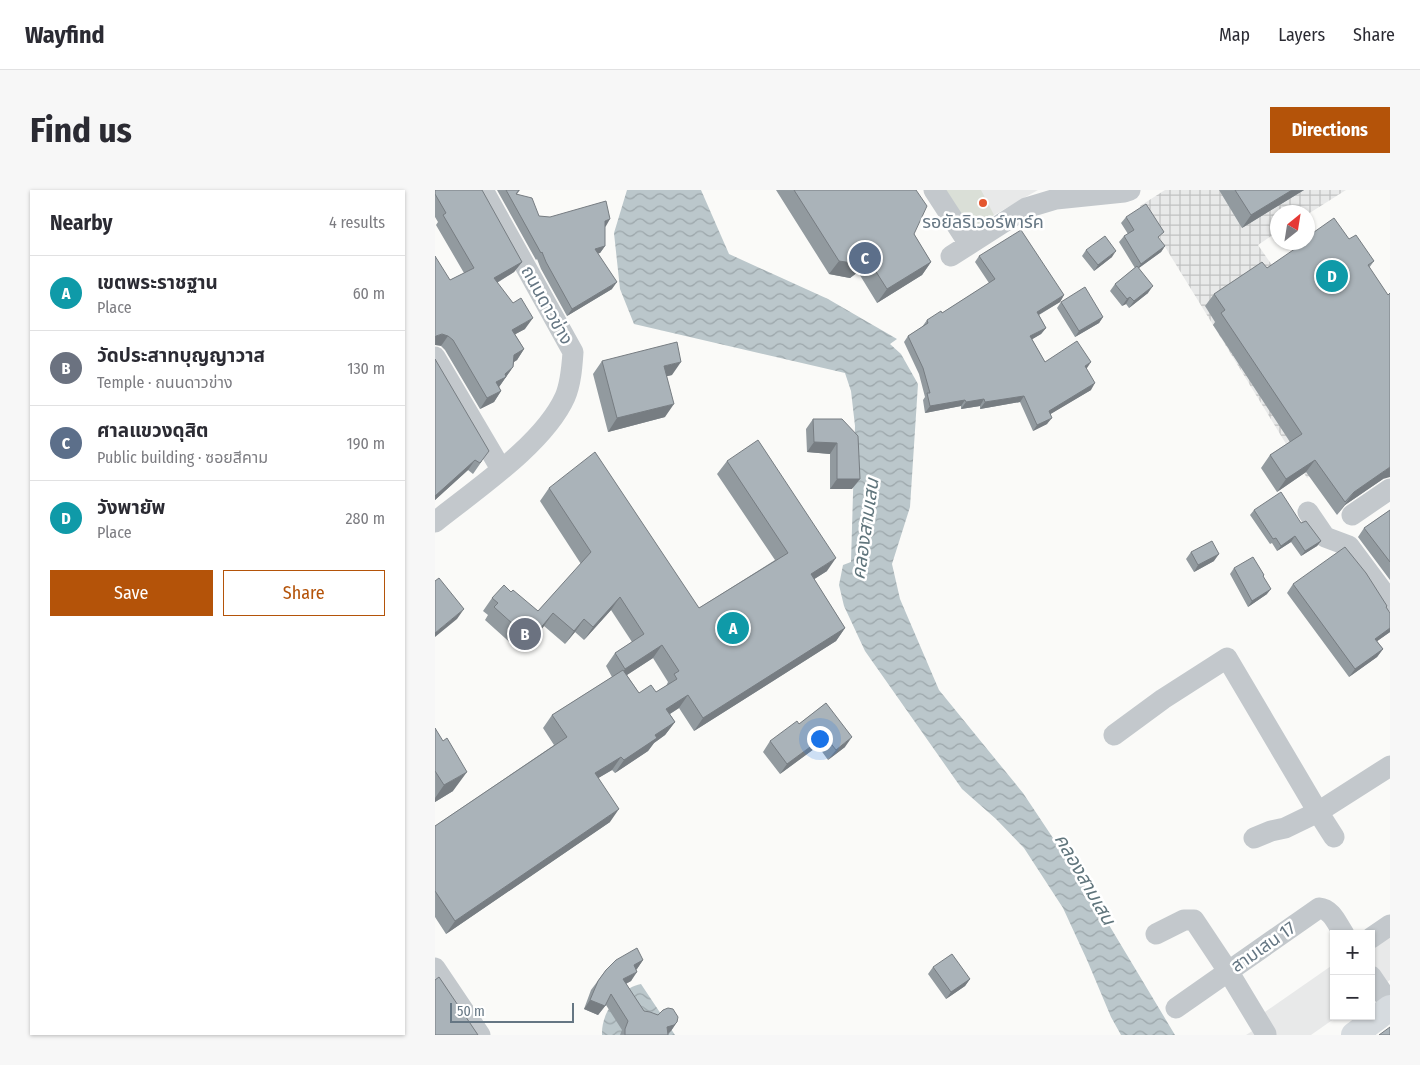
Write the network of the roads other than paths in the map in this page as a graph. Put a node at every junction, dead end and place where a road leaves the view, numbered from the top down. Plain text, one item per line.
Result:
1 (483, 190) edge
2 (934, 190) edge
3 (1130, 190) edge
4 (969, 244) junction
5 (951, 256) dead end
6 (435, 358) edge
7 (501, 469) junction
8 (1390, 489) edge
9 (1308, 512) dead end
10 (1353, 515) dead end
11 (435, 522) edge
12 (1390, 601) edge
13 (1114, 735) dead end
14 (1390, 766) edge
15 (1318, 812) junction
16 (1334, 836) dead end
17 (1254, 838) dead end
18 (1390, 925) edge
19 (1341, 930) edge
20 (1156, 934) dead end
21 (1375, 935) edge
22 (435, 968) edge
23 (1228, 971) junction
24 (1375, 982) edge
25 (1390, 1004) edge
26 (1176, 1008) dead end
27 (1390, 1008) edge
28 (1266, 1034) dead end
29 (480, 1035) edge
30 (1353, 1035) edge

1 - 7 street, ถนนดาวข่าง
2 - 4 street
3 - 4 street
4 - 5 street
6 - 7 street
7 - 11 street, ถนนดาวข่าง
8 - 10 street
9 - 12 street
13 - 15 street
14 - 15 street
15 - 16 street
15 - 17 street
18 - 21 street
19 - 23 street, สามเสน 17
20 - 23 street
22 - 29 street
23 - 26 street, สามเสน 17
23 - 28 street
24 - 25 street
27 - 30 main road

